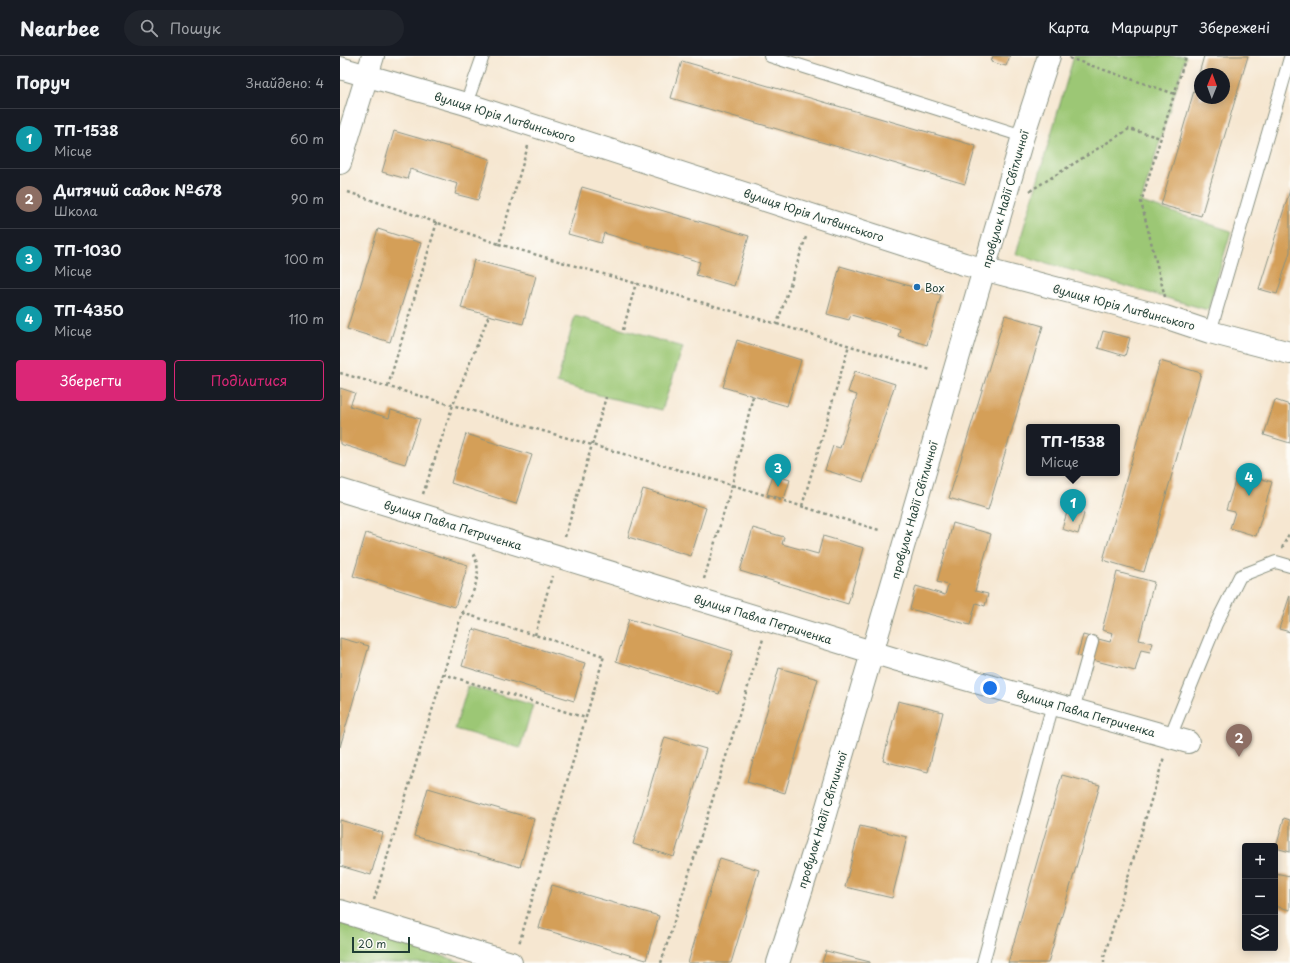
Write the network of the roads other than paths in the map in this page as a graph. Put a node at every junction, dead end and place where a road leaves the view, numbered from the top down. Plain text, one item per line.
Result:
1 (482, 56) edge
2 (770, 56) edge
3 (1049, 56) edge
4 (1290, 58) edge
5 (371, 66) edge
6 (340, 68) edge
7 (466, 104) junction
8 (1022, 136) junction
9 (340, 163) edge
10 (984, 269) junction
11 (1210, 332) junction
12 (1290, 353) edge
13 (340, 490) edge
14 (1290, 566) edge
15 (1092, 642) dead end
16 (872, 652) junction
17 (1063, 707) junction
18 (1179, 740) joint
19 (340, 911) edge
20 (514, 955) edge
21 (778, 963) edge
22 (983, 963) edge

1 - 7 lane
2 - 8 lane
3 - 8 street, провулок Надії Світличної
4 - 11 lane
5 - 6 street, вулиця Юрія Литвинського
5 - 7 street, вулиця Юрія Литвинського
5 - 9 street
7 - 10 street, вулиця Юрія Литвинського
8 - 10 street, провулок Надії Світличної
10 - 11 street, вулиця Юрія Литвинського
10 - 16 street, провулок Надії Світличної
11 - 12 street, вулиця Юрія Литвинського
13 - 16 street, вулиця Павла Петриченка
14 - 18 lane
15 - 17 lane
16 - 17 street, вулиця Павла Петриченка
16 - 21 street, провулок Надії Світличної
17 - 18 street, вулиця Павла Петриченка
17 - 22 lane
19 - 20 street

